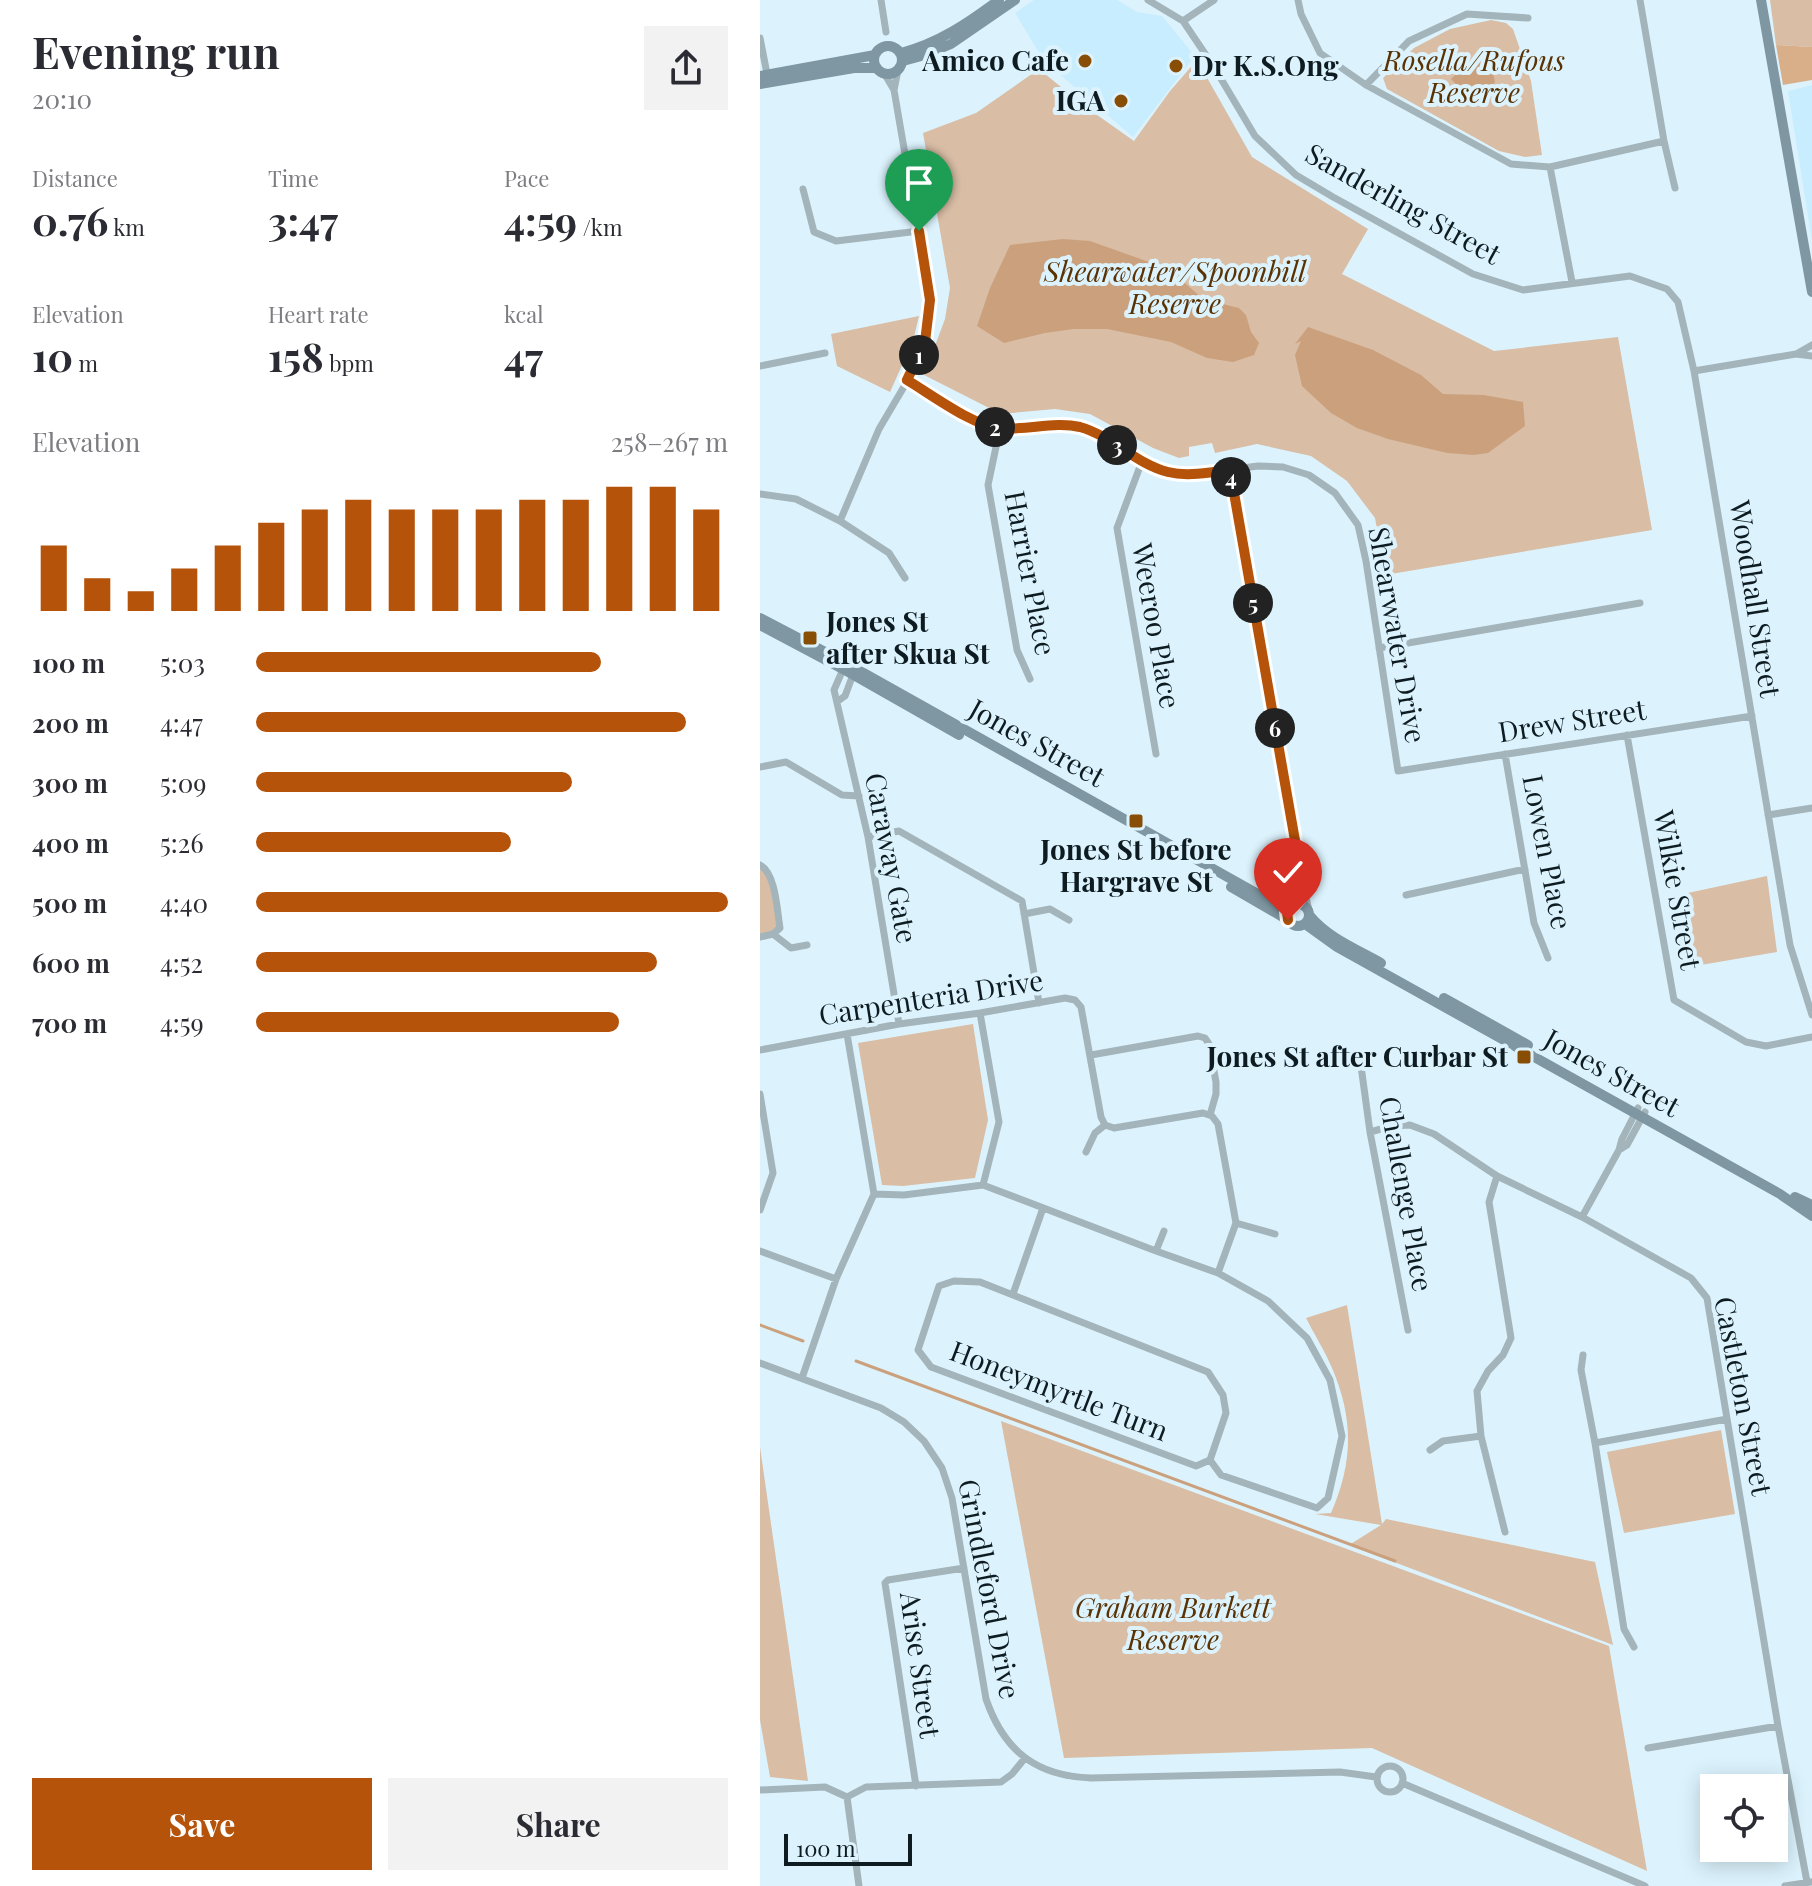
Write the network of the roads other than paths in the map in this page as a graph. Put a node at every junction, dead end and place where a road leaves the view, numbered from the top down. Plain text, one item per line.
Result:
1 (881, 0) edge
2 (999, 0) edge
3 (1015, 0) edge
4 (1148, 0) edge
5 (1214, 0) edge
6 (1298, 0) edge
7 (1640, 0) edge
8 (1761, 0) edge
9 (1528, 18) dead end
10 (1183, 21) junction
11 (886, 32) dead end
12 (760, 38) edge
13 (875, 55) junction
14 (901, 61) junction
15 (880, 70) junction
16 (764, 79) edge
17 (1366, 85) junction
18 (894, 90) junction
19 (1664, 141) junction
20 (1550, 167) junction
21 (1675, 188) dead end
22 (803, 189) dead end
23 (919, 231) junction
24 (1572, 282) junction
25 (1812, 292) edge
26 (1812, 345) edge
27 (825, 353) dead end
28 (1796, 354) junction
29 (1812, 356) edge
30 (760, 366) edge
31 (1694, 371) junction
32 (907, 380) junction
33 (1000, 428) junction
34 (1142, 461) junction
35 (1230, 470) junction
36 (760, 494) edge
37 (840, 521) junction
38 (905, 578) dead end
39 (1640, 603) dead end
40 (760, 618) edge
41 (760, 625) edge
42 (1379, 648) junction
43 (849, 669) junction
44 (1030, 679) dead end
45 (1752, 716) junction
46 (1627, 735) junction
47 (1156, 754) dead end
48 (1505, 754) junction
49 (760, 767) edge
50 (1398, 771) joint
51 (859, 796) junction
52 (1812, 808) edge
53 (1768, 815) junction
54 (868, 837) junction
55 (760, 865) edge
56 (1525, 869) junction
57 (1303, 886) junction
58 (1406, 895) dead end
59 (1293, 905) junction
60 (1024, 914) junction
61 (1308, 917) junction
62 (1069, 920) dead end
63 (1288, 920) junction
64 (773, 934) junction
65 (760, 937) edge
66 (807, 945) dead end
67 (1548, 958) dead end
68 (1039, 1003) junction
69 (980, 1013) junction
70 (1812, 1015) edge
71 (899, 1024) junction
72 (847, 1034) junction
73 (1812, 1037) edge
74 (760, 1050) edge
75 (1091, 1055) junction
76 (1361, 1066) dead end
77 (760, 1094) edge
78 (1640, 1113) junction
79 (1210, 1115) junction
80 (1105, 1125) junction
81 (1370, 1132) junction
82 (1086, 1152) dead end
83 (1497, 1176) junction
84 (983, 1185) junction
85 (874, 1194) junction
86 (1812, 1205) edge
87 (1043, 1208) junction
88 (760, 1210) edge
89 (1812, 1216) edge
90 (1582, 1217) junction
91 (1236, 1223) junction
92 (1164, 1231) dead end
93 (1275, 1234) dead end
94 (760, 1251) edge
95 (1156, 1251) junction
96 (1218, 1273) junction
97 (836, 1279) junction
98 (1013, 1294) junction
99 (1408, 1330) dead end
100 (1583, 1355) dead end
101 (760, 1363) edge
102 (802, 1378) junction
103 (1727, 1419) junction
104 (1481, 1436) junction
105 (1595, 1443) junction
106 (1430, 1450) dead end
107 (1210, 1460) junction
108 (1505, 1532) dead end
109 (964, 1568) junction
110 (1634, 1647) dead end
111 (1778, 1726) junction
112 (1648, 1748) dead end
113 (1025, 1758) junction
114 (1376, 1777) junction
115 (1402, 1783) junction
116 (916, 1786) junction
117 (760, 1790) edge
118 (847, 1797) junction
119 (1810, 1882) edge
120 (859, 1886) edge
121 (1645, 1886) edge
122 (1785, 1886) edge

1 - 11 street
2 - 14 street
3 - 14 street
4 - 10 street, Sanderling Street
5 - 10 street
6 - 17 street
7 - 19 street
8 - 25 street
9 - 17 street
10 - 24 street, Sanderling Street
12 - 16 street
13 - 14 street
13 - 15 street
13 - 16 street
14 - 15 street
14 - 18 street
15 - 16 street
15 - 18 street
17 - 20 street
18 - 23 street
19 - 20 street
19 - 21 street
20 - 24 street
22 - 23 street
23 - 32 street
24 - 31 street, Woodhall Street
26 - 28 street
27 - 30 street
28 - 29 street
28 - 31 street
31 - 45 street, Woodhall Street
32 - 33 street, Shearwater Drive
32 - 37 street
33 - 34 street, Shearwater Drive
33 - 44 street, Harrier Place
34 - 35 street, Shearwater Drive
34 - 47 street, Weeroo Place
35 - 42 street, Shearwater Drive
35 - 57 street
36 - 37 street
37 - 38 street
39 - 42 street
40 - 43 street, Jones Street
41 - 43 street, Jones Street
42 - 50 street, Shearwater Drive
43 - 51 street, Caraway Gate
43 - 59 street, Jones Street
43 - 63 street, Jones Street
45 - 46 street, Drew Street
45 - 53 street, Woodhall Street
46 - 48 street, Drew Street
46 - 73 street, Wilkie Street
48 - 50 street, Drew Street
48 - 56 street, Lowen Place
49 - 51 street
51 - 54 street, Caraway Gate
52 - 53 street
53 - 70 street, Woodhall Street
54 - 60 street
54 - 71 street, Caraway Gate
55 - 64 street
56 - 58 street
56 - 67 street, Lowen Place
57 - 59 street
57 - 61 street
59 - 61 street, Jones Street
59 - 63 street
60 - 62 street
60 - 68 street
61 - 63 street, Jones Street
61 - 78 street, Jones Street
64 - 65 street
64 - 66 street
68 - 69 street, Carpenteria Drive
68 - 75 street, Carpenteria Drive
69 - 71 street, Carpenteria Drive
69 - 84 street
71 - 72 street, Carpenteria Drive
72 - 74 street, Carpenteria Drive
72 - 85 street
75 - 79 street
75 - 80 street, Carpenteria Drive
76 - 81 street, Challenge Place
77 - 88 street
78 - 86 street, Jones Street
78 - 89 street, Jones Street
78 - 90 street
79 - 80 street
79 - 91 street
80 - 82 street
81 - 83 street, Castleton Street
81 - 99 street, Challenge Place
83 - 90 street, Castleton Street
83 - 104 street
84 - 85 street
84 - 87 street
85 - 97 street
87 - 95 street
87 - 98 street
90 - 103 street, Castleton Street
91 - 93 street
91 - 96 street
92 - 95 street
94 - 97 street
95 - 96 street
96 - 107 street
97 - 102 street
98 - 107 street, Honeymyrtle Turn
98 - 107 street, Honeymyrtle Turn
100 - 105 street
101 - 102 street, Grindleford Drive
102 - 109 street, Grindleford Drive
103 - 105 street
103 - 111 street, Castleton Street
104 - 106 street
104 - 108 street
105 - 110 street
109 - 113 street, Grindleford Drive
109 - 116 street, Arise Street
111 - 112 street
111 - 119 street, Castleton Street
113 - 114 street, Grindleford Drive
113 - 116 street
114 - 115 street
114 - 115 street
115 - 121 street
116 - 118 street
117 - 118 street
118 - 120 street
119 - 122 street

